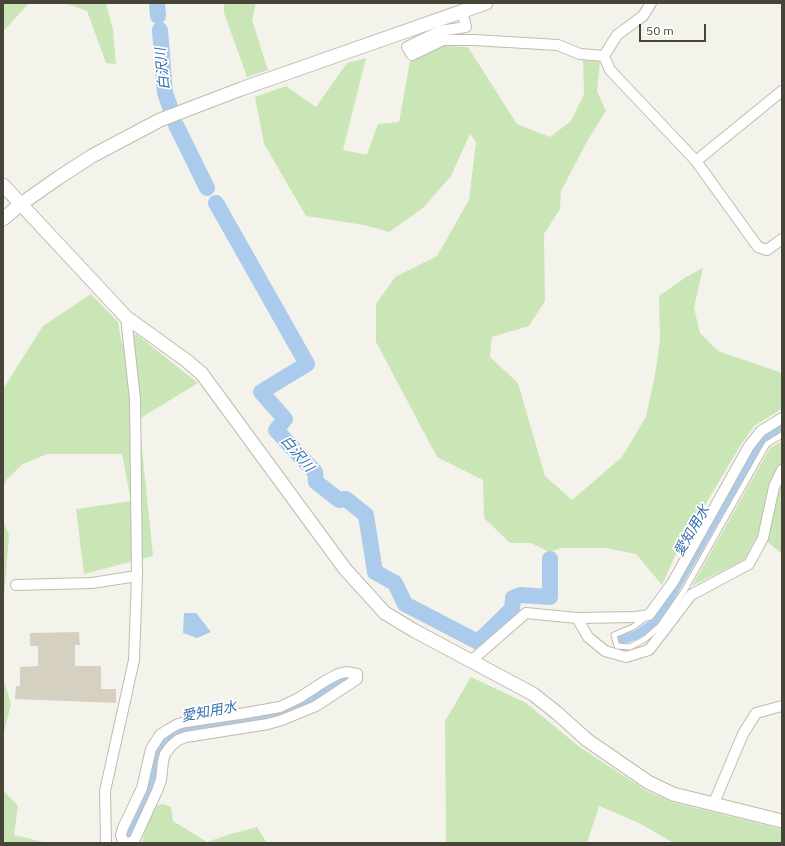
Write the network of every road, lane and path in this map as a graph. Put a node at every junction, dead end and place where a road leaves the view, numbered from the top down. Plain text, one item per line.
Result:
1 (486, 3) edge
2 (651, 3) edge
3 (462, 11) junction
4 (604, 56) junction
5 (782, 92) edge
6 (696, 161) junction
7 (3, 185) edge
8 (21, 204) junction
9 (3, 219) edge
10 (782, 239) edge
11 (126, 317) junction
12 (782, 418) edge
13 (782, 435) edge
14 (782, 470) edge
15 (137, 576) junction
16 (16, 586) dead end
17 (649, 615) junction
18 (577, 618) junction
19 (471, 661) junction
20 (782, 706) edge
21 (713, 805) junction
22 (782, 821) edge
23 (134, 842) edge
24 (106, 843) edge

1 - 3 street
2 - 4 street
3 - 4 street
3 - 8 street
4 - 6 street
5 - 6 street
6 - 10 street
7 - 8 street
8 - 9 street
8 - 11 street
11 - 15 street
11 - 19 street
12 - 17 street
13 - 17 lane
14 - 18 street
15 - 16 street
15 - 24 street
17 - 18 street
18 - 19 street
19 - 21 street
20 - 21 street
21 - 22 street
23 - 23 street

